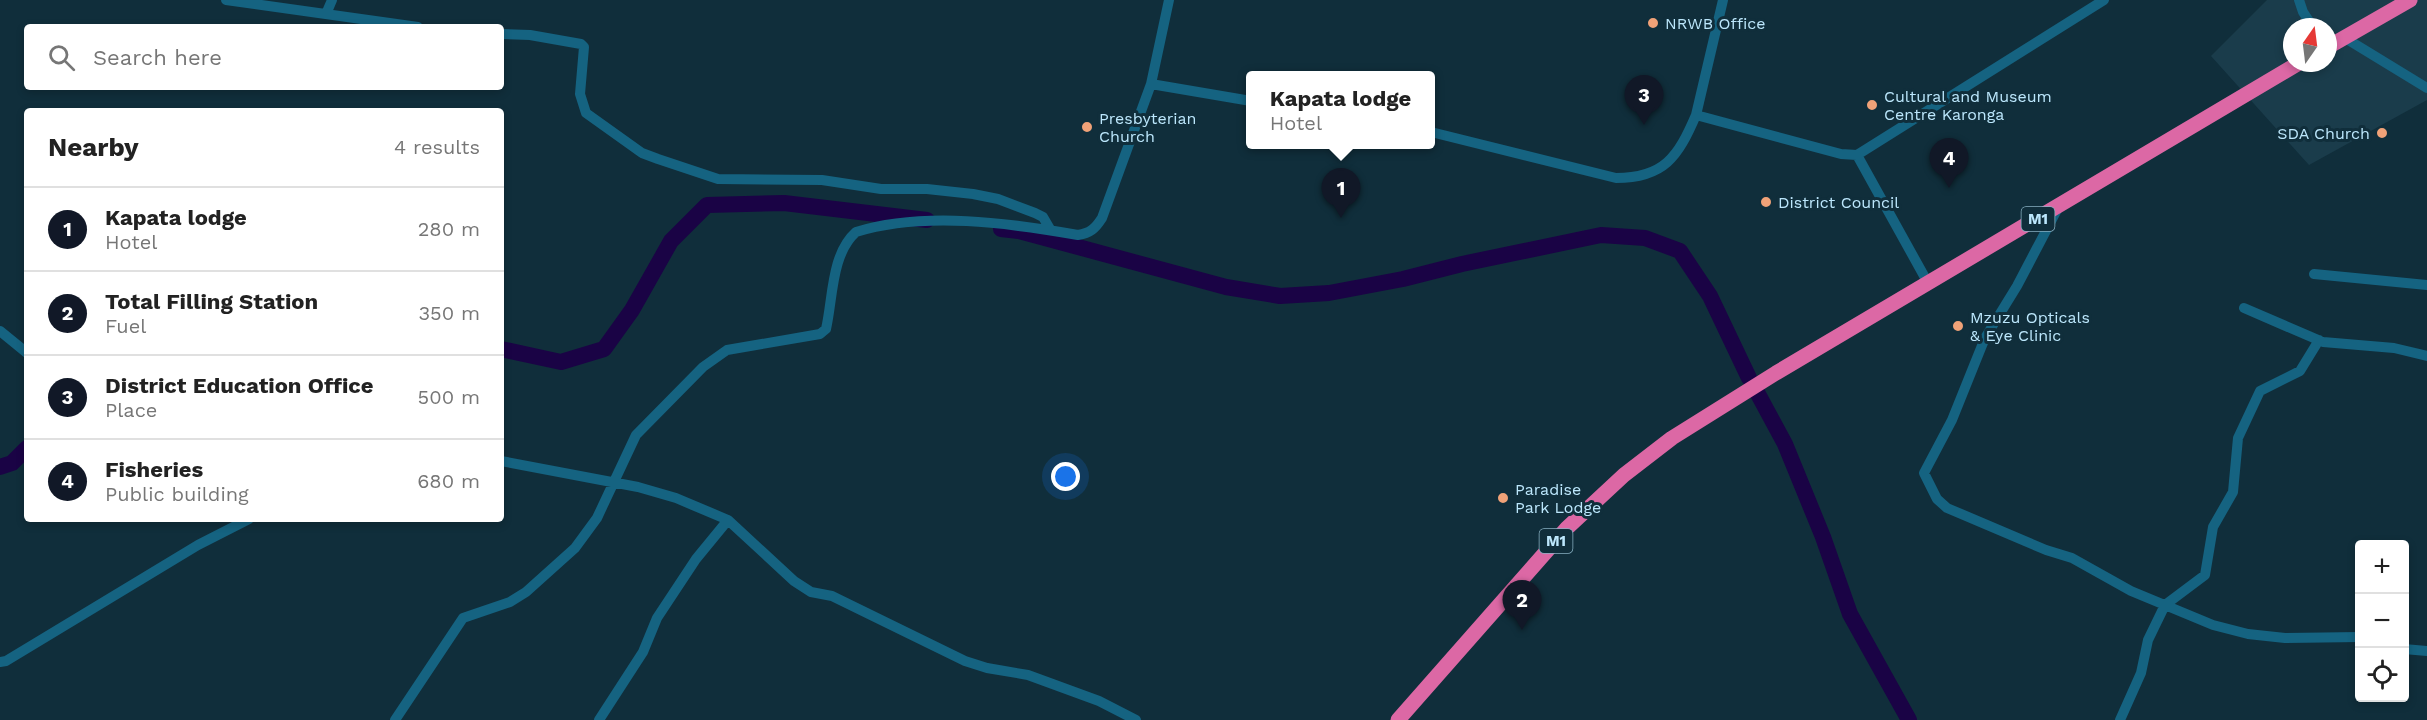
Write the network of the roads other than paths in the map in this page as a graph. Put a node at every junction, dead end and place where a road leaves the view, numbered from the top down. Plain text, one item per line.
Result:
1 (226, 0) edge
2 (332, 0) edge
3 (1169, 0) edge
4 (1723, 0) edge
5 (2104, 0) edge
6 (2299, 0) edge
7 (2410, 0) edge
8 (326, 14) junction
9 (2307, 18) edge
10 (397, 24) edge
11 (504, 34) edge
12 (2345, 38) junction
13 (2337, 42) edge
14 (2284, 72) edge
15 (1151, 84) junction
16 (2427, 88) edge
17 (1246, 100) edge
18 (1696, 115) junction
19 (1435, 133) edge
20 (1857, 155) junction
21 (2059, 206) junction
22 (1050, 229) junction
23 (2314, 274) dead end
24 (1928, 283) junction
25 (2427, 285) edge
26 (2244, 308) dead end
27 (0, 331) edge
28 (2319, 340) junction
29 (24, 351) edge
30 (2427, 356) edge
31 (504, 462) edge
32 (612, 481) junction
33 (728, 520) junction
34 (243, 522) edge
35 (2165, 605) junction
36 (2355, 638) edge
37 (2409, 649) edge
38 (2427, 651) edge
39 (2, 665) edge
40 (395, 720) edge
41 (599, 720) edge
42 (1136, 720) edge
43 (1398, 720) edge
44 (2120, 720) edge

1 - 8 street
2 - 8 street
3 - 15 street
4 - 18 street
5 - 20 street
6 - 9 street
7 - 12 highway
8 - 10 street
11 - 22 street
12 - 13 highway
12 - 16 street
14 - 21 highway, M1
15 - 17 street
15 - 22 street
18 - 19 street
18 - 20 street
20 - 24 street
21 - 24 highway, M1
21 - 35 street
22 - 32 street
23 - 25 street
24 - 43 highway, M1
26 - 28 street
27 - 29 street
28 - 30 street
28 - 35 street
31 - 32 street
32 - 33 street
32 - 40 street
33 - 41 street
33 - 42 street
34 - 39 street
35 - 36 street
35 - 44 street
37 - 38 street

